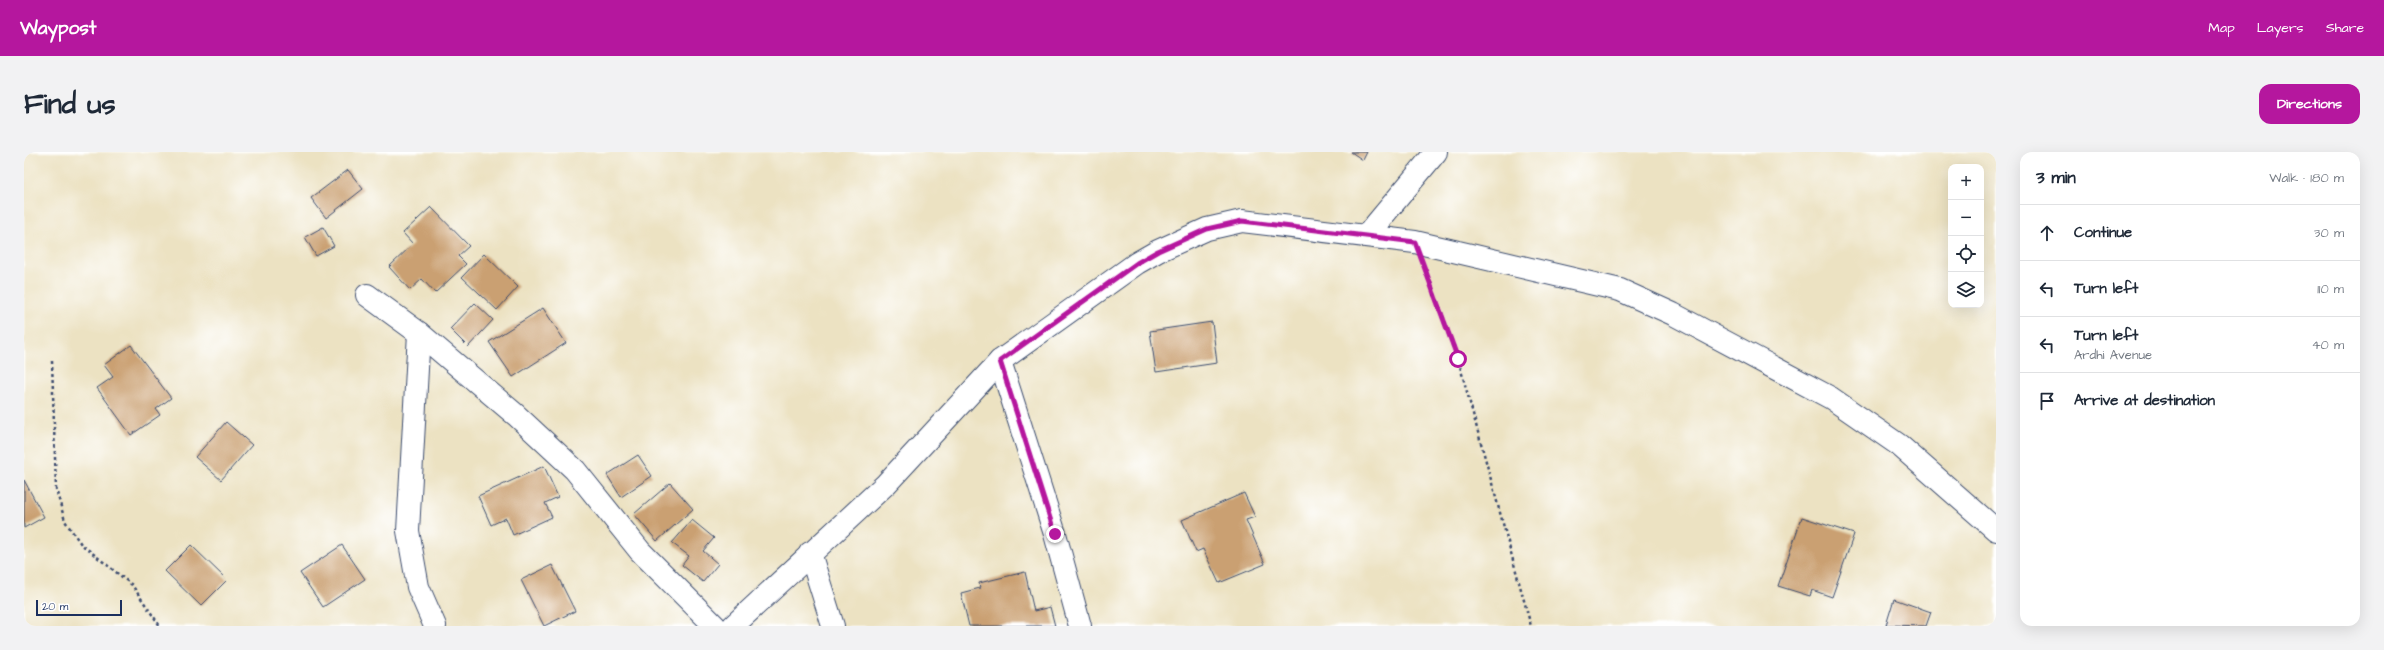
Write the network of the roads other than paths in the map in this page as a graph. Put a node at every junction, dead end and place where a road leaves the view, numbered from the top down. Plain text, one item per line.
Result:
1 (1436, 152) edge
2 (1367, 235) junction
3 (367, 296) dead end
4 (419, 333) junction
5 (1000, 361) junction
6 (1996, 530) edge
7 (810, 553) junction
8 (435, 626) edge
9 (715, 626) edge
10 (733, 626) edge
11 (833, 626) edge
12 (1080, 626) edge

1 - 2 street
2 - 5 street
2 - 6 street
3 - 4 street
4 - 8 street
4 - 9 street
5 - 7 street
5 - 12 street
7 - 10 street
7 - 11 street

